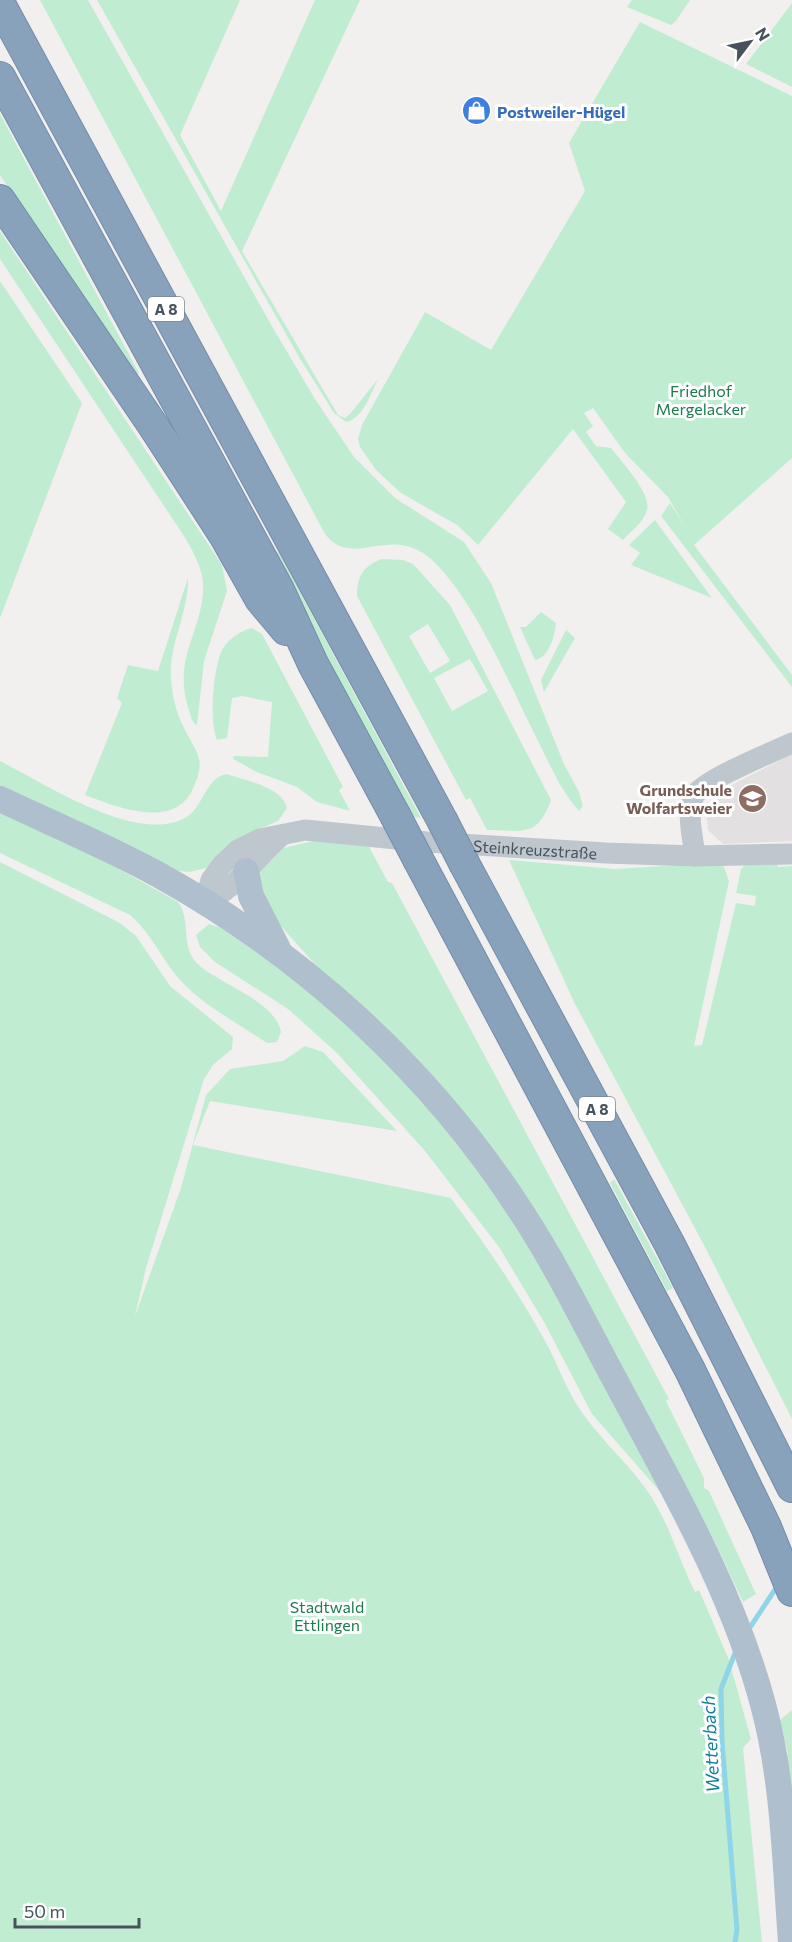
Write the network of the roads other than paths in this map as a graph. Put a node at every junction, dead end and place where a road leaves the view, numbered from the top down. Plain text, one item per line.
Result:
1 (6, 0) edge
2 (0, 4) edge
3 (20, 37) junction
4 (0, 76) edge
5 (0, 201) edge
6 (313, 664) junction
7 (792, 743) edge
8 (0, 799) edge
9 (280, 837) junction
10 (792, 854) edge
11 (695, 856) junction
12 (246, 871) junction
13 (204, 903) junction
14 (281, 955) junction
15 (792, 1487) edge
16 (792, 1591) edge
17 (791, 1942) edge

1 - 3 highway, A 8
2 - 3 highway, A 8
3 - 15 highway, A 8, bridge
4 - 6 highway, A 8
5 - 6 highway, A 8
6 - 16 highway, A 8, bridge
7 - 11 street
8 - 13 main road
9 - 11 street, Steinkreuzstraße
9 - 12 street
9 - 13 street, Steinkreuzstraße
10 - 11 street, Steinkreuzstraße
12 - 13 street
12 - 14 main road
13 - 14 main road
14 - 17 main road

